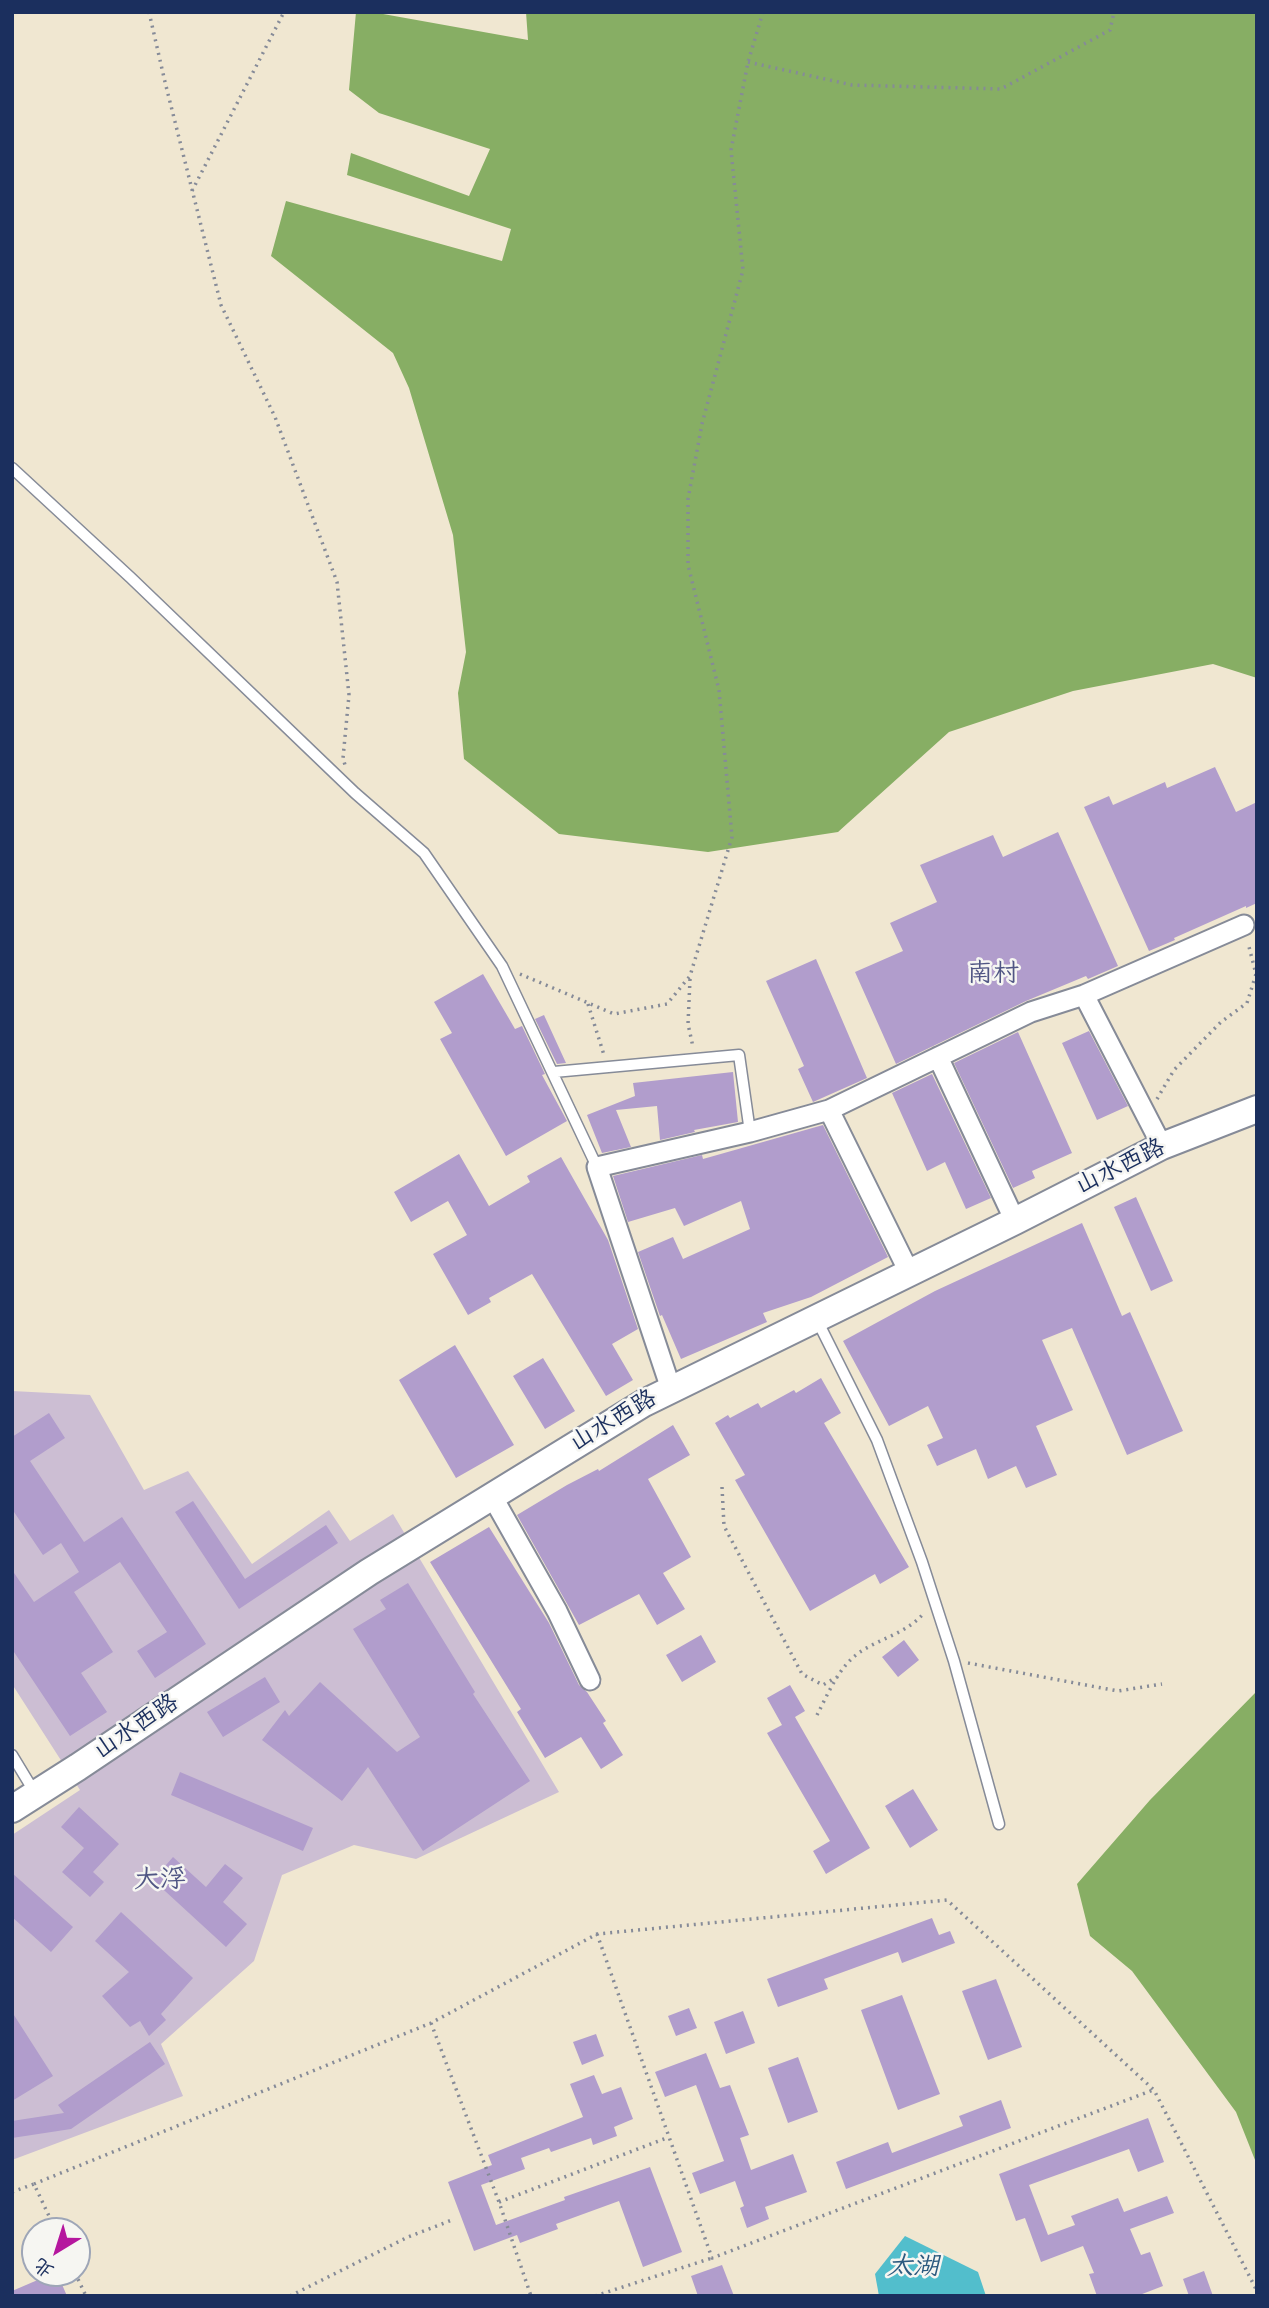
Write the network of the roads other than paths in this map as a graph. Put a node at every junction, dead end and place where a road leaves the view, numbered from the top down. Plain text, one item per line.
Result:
1 (12, 468) edge
2 (1244, 925) road end
3 (1084, 995) junction
4 (938, 1056) junction
5 (554, 1072) junction
6 (1257, 1109) edge
7 (829, 1110) junction
8 (750, 1132) junction
9 (1163, 1146) junction
10 (597, 1167) junction
11 (1015, 1221) junction
12 (909, 1272) junction
13 (816, 1319) junction
14 (671, 1389) junction
15 (492, 1496) junction
16 (590, 1680) dead end
17 (12, 1755) edge
18 (36, 1794) junction
19 (12, 1809) edge
20 (999, 1824) dead end

1 - 5 lane
2 - 3 street
3 - 4 street
3 - 9 street
4 - 7 street
4 - 11 street
5 - 8 lane
5 - 10 lane
6 - 9 street, 山水西路
7 - 8 street
7 - 12 street
8 - 10 street
9 - 11 street, 山水西路
10 - 14 street
11 - 12 street, 山水西路
12 - 13 street, 山水西路
13 - 14 street, 山水西路
13 - 20 lane
14 - 15 street, 山水西路
15 - 16 street
15 - 18 street, 山水西路
17 - 18 lane
18 - 19 street, 山水西路

